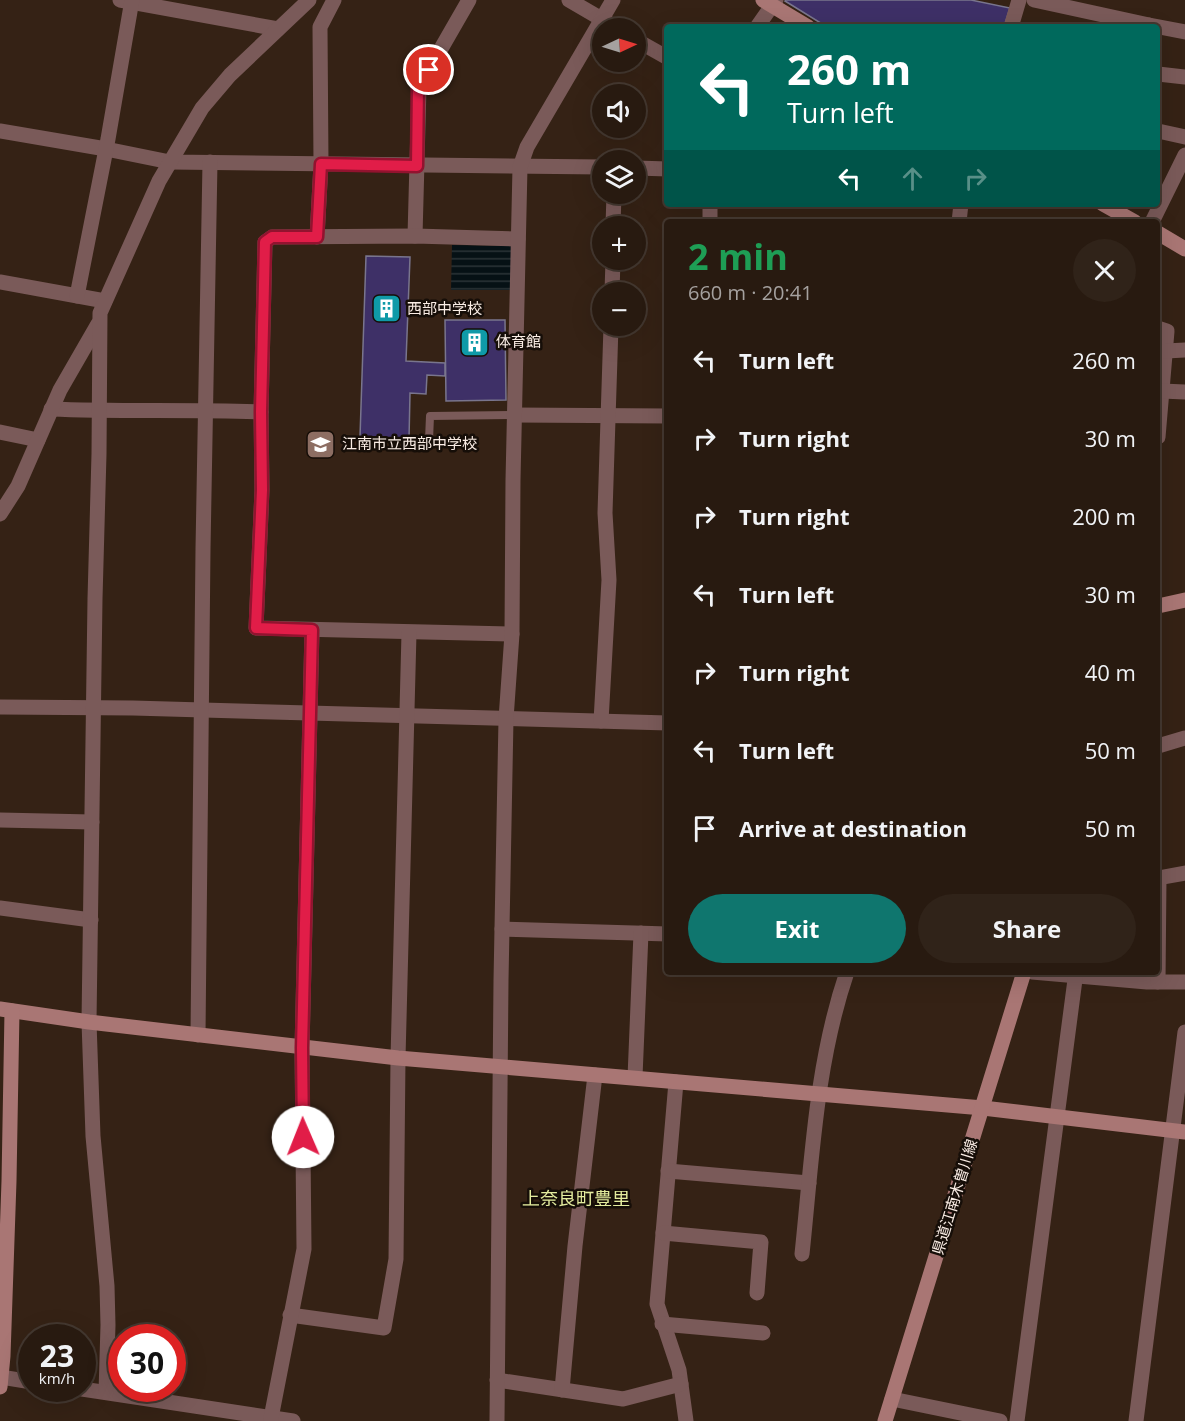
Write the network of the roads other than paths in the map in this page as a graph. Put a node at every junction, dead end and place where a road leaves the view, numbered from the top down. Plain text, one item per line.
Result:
1 (309, 0) edge
2 (334, 0) edge
3 (469, 0) edge
4 (569, 0) edge
5 (613, 0) edge
6 (1019, 0) edge
7 (1034, 0) edge
8 (128, 1) edge
9 (770, 2) edge
10 (599, 18) edge
11 (603, 18) edge
12 (759, 24) edge
13 (803, 24) edge
14 (1012, 24) edge
15 (1140, 24) edge
16 (1160, 28) edge
17 (278, 29) junction
18 (1185, 32) edge
19 (592, 37) edge
20 (646, 46) edge
21 (664, 56) edge
22 (1160, 74) edge
23 (1185, 76) edge
24 (0, 131) edge
25 (1160, 131) edge
26 (1185, 137) edge
27 (106, 148) junction
28 (1185, 155) edge
29 (170, 162) junction
30 (210, 162) junction
31 (321, 164) junction
32 (417, 166) junction
33 (520, 167) junction
34 (592, 167) edge
35 (646, 168) edge
36 (664, 169) edge
37 (1160, 204) edge
38 (1108, 207) edge
39 (1126, 219) edge
40 (1160, 235) edge
41 (415, 236) junction
42 (317, 237) junction
43 (518, 239) junction
44 (1185, 249) edge
45 (0, 282) edge
46 (77, 296) junction
47 (105, 301) junction
48 (100, 321) junction
49 (1160, 329) edge
50 (611, 336) edge
51 (1185, 350) edge
52 (1166, 351) junction
53 (1162, 392) junction
54 (1185, 392) edge
55 (51, 409) junction
56 (206, 410) junction
57 (99, 411) junction
58 (261, 412) junction
59 (609, 414) junction
60 (514, 415) junction
61 (664, 416) edge
62 (1160, 419) edge
63 (0, 432) edge
64 (38, 440) junction
65 (429, 440) dead end
66 (0, 514) edge
67 (1185, 600) edge
68 (1160, 606) edge
69 (312, 630) junction
70 (409, 633) junction
71 (512, 634) junction
72 (0, 707) edge
73 (94, 708) junction
74 (202, 711) junction
75 (311, 714) junction
76 (407, 717) junction
77 (506, 719) junction
78 (602, 721) junction
79 (664, 723) edge
80 (1185, 738) edge
81 (1160, 745) edge
82 (1, 818) edge
83 (92, 822) junction
84 (1185, 873) edge
85 (1160, 878) edge
86 (0, 908) edge
87 (91, 920) junction
88 (502, 929) junction
89 (641, 933) junction
90 (664, 934) edge
91 (846, 975) edge
92 (1023, 975) edge
93 (1076, 975) edge
94 (1158, 975) edge
95 (1158, 981) junction
96 (1185, 982) edge
97 (6, 1010) edge
98 (89, 1022) junction
99 (1185, 1032) edge
100 (198, 1035) junction
101 (302, 1048) junction
102 (398, 1058) junction
103 (500, 1068) junction
104 (595, 1075) junction
105 (636, 1077) junction
106 (676, 1082) junction
107 (818, 1093) junction
108 (983, 1108) junction
109 (1059, 1117) junction
110 (1179, 1132) edge
111 (668, 1171) junction
112 (809, 1183) junction
113 (663, 1233) junction
114 (802, 1254) dead end
115 (757, 1293) dead end
116 (290, 1315) junction
117 (662, 1324) junction
118 (763, 1333) dead end
119 (0, 1380) edge
120 (497, 1380) junction
121 (18, 1381) edge
122 (681, 1384) junction
123 (562, 1390) junction
124 (96, 1391) edge
125 (106, 1392) junction
126 (892, 1399) junction
127 (271, 1418) junction
128 (293, 1421) edge
129 (497, 1421) edge
130 (686, 1421) edge
131 (885, 1421) edge
132 (1000, 1421) edge
133 (1017, 1421) edge
134 (1136, 1421) edge

1 - 17 street
2 - 31 street
3 - 32 street
4 - 10 street
5 - 11 street
6 - 14 street
7 - 15 street
8 - 17 street
8 - 27 street
9 - 12 street
9 - 13 street
16 - 18 street
17 - 29 street
19 - 33 street
20 - 21 street
22 - 23 street
24 - 27 street
25 - 26 street
27 - 29 street
27 - 46 street
28 - 37 street
29 - 30 street
29 - 47 street
30 - 31 street
30 - 56 street
31 - 32 street
31 - 42 street
32 - 33 street
32 - 41 street
33 - 34 street
33 - 43 street
35 - 36 street
38 - 39 street
40 - 44 street
41 - 42 street
41 - 43 street
42 - 58 street
43 - 60 street
45 - 46 street
46 - 47 street
47 - 48 street
48 - 55 street
48 - 57 street
49 - 52 street
50 - 59 street
51 - 52 street
52 - 53 street
53 - 54 street
53 - 62 street
55 - 57 street
55 - 64 street
56 - 57 street
56 - 58 street
56 - 74 street
57 - 73 street
58 - 69 street
59 - 60 street
59 - 61 street
59 - 78 street
60 - 65 lane
60 - 71 street
63 - 64 street
64 - 66 street
67 - 68 street
69 - 70 street
69 - 75 street
70 - 71 street
70 - 76 street
71 - 77 street
72 - 73 street
73 - 74 street
73 - 83 street
74 - 75 street
74 - 100 street
75 - 76 street
75 - 101 street
76 - 77 street
76 - 102 street
77 - 78 street
77 - 88 street
78 - 79 street
80 - 81 street
82 - 83 street
83 - 87 street
84 - 85 street
86 - 87 street
87 - 98 street
88 - 89 street
88 - 103 street
89 - 90 street
89 - 105 street
91 - 107 street
92 - 108 street, 県道江南木曽川線
93 - 95 street
93 - 109 street
94 - 95 street
95 - 96 street
97 - 98 street
97 - 119 street
98 - 100 street
98 - 125 street
99 - 110 street
100 - 101 street
101 - 102 street
101 - 116 street
102 - 103 street
102 - 116 street
103 - 104 street
103 - 120 street
104 - 105 street
104 - 123 street
105 - 106 street
106 - 107 street
106 - 111 street
107 - 108 street
107 - 112 street
108 - 109 street
108 - 126 street, 県道江南木曽川線
109 - 110 street
109 - 133 street
110 - 134 street
111 - 112 street
111 - 113 street
112 - 114 street
113 - 115 street
113 - 117 street
116 - 127 street
117 - 118 street
117 - 122 street
119 - 121 street
120 - 123 street
120 - 129 street
122 - 123 street
122 - 130 street
124 - 125 street
125 - 127 street
126 - 131 street, 県道江南木曽川線
126 - 132 street
127 - 128 street

